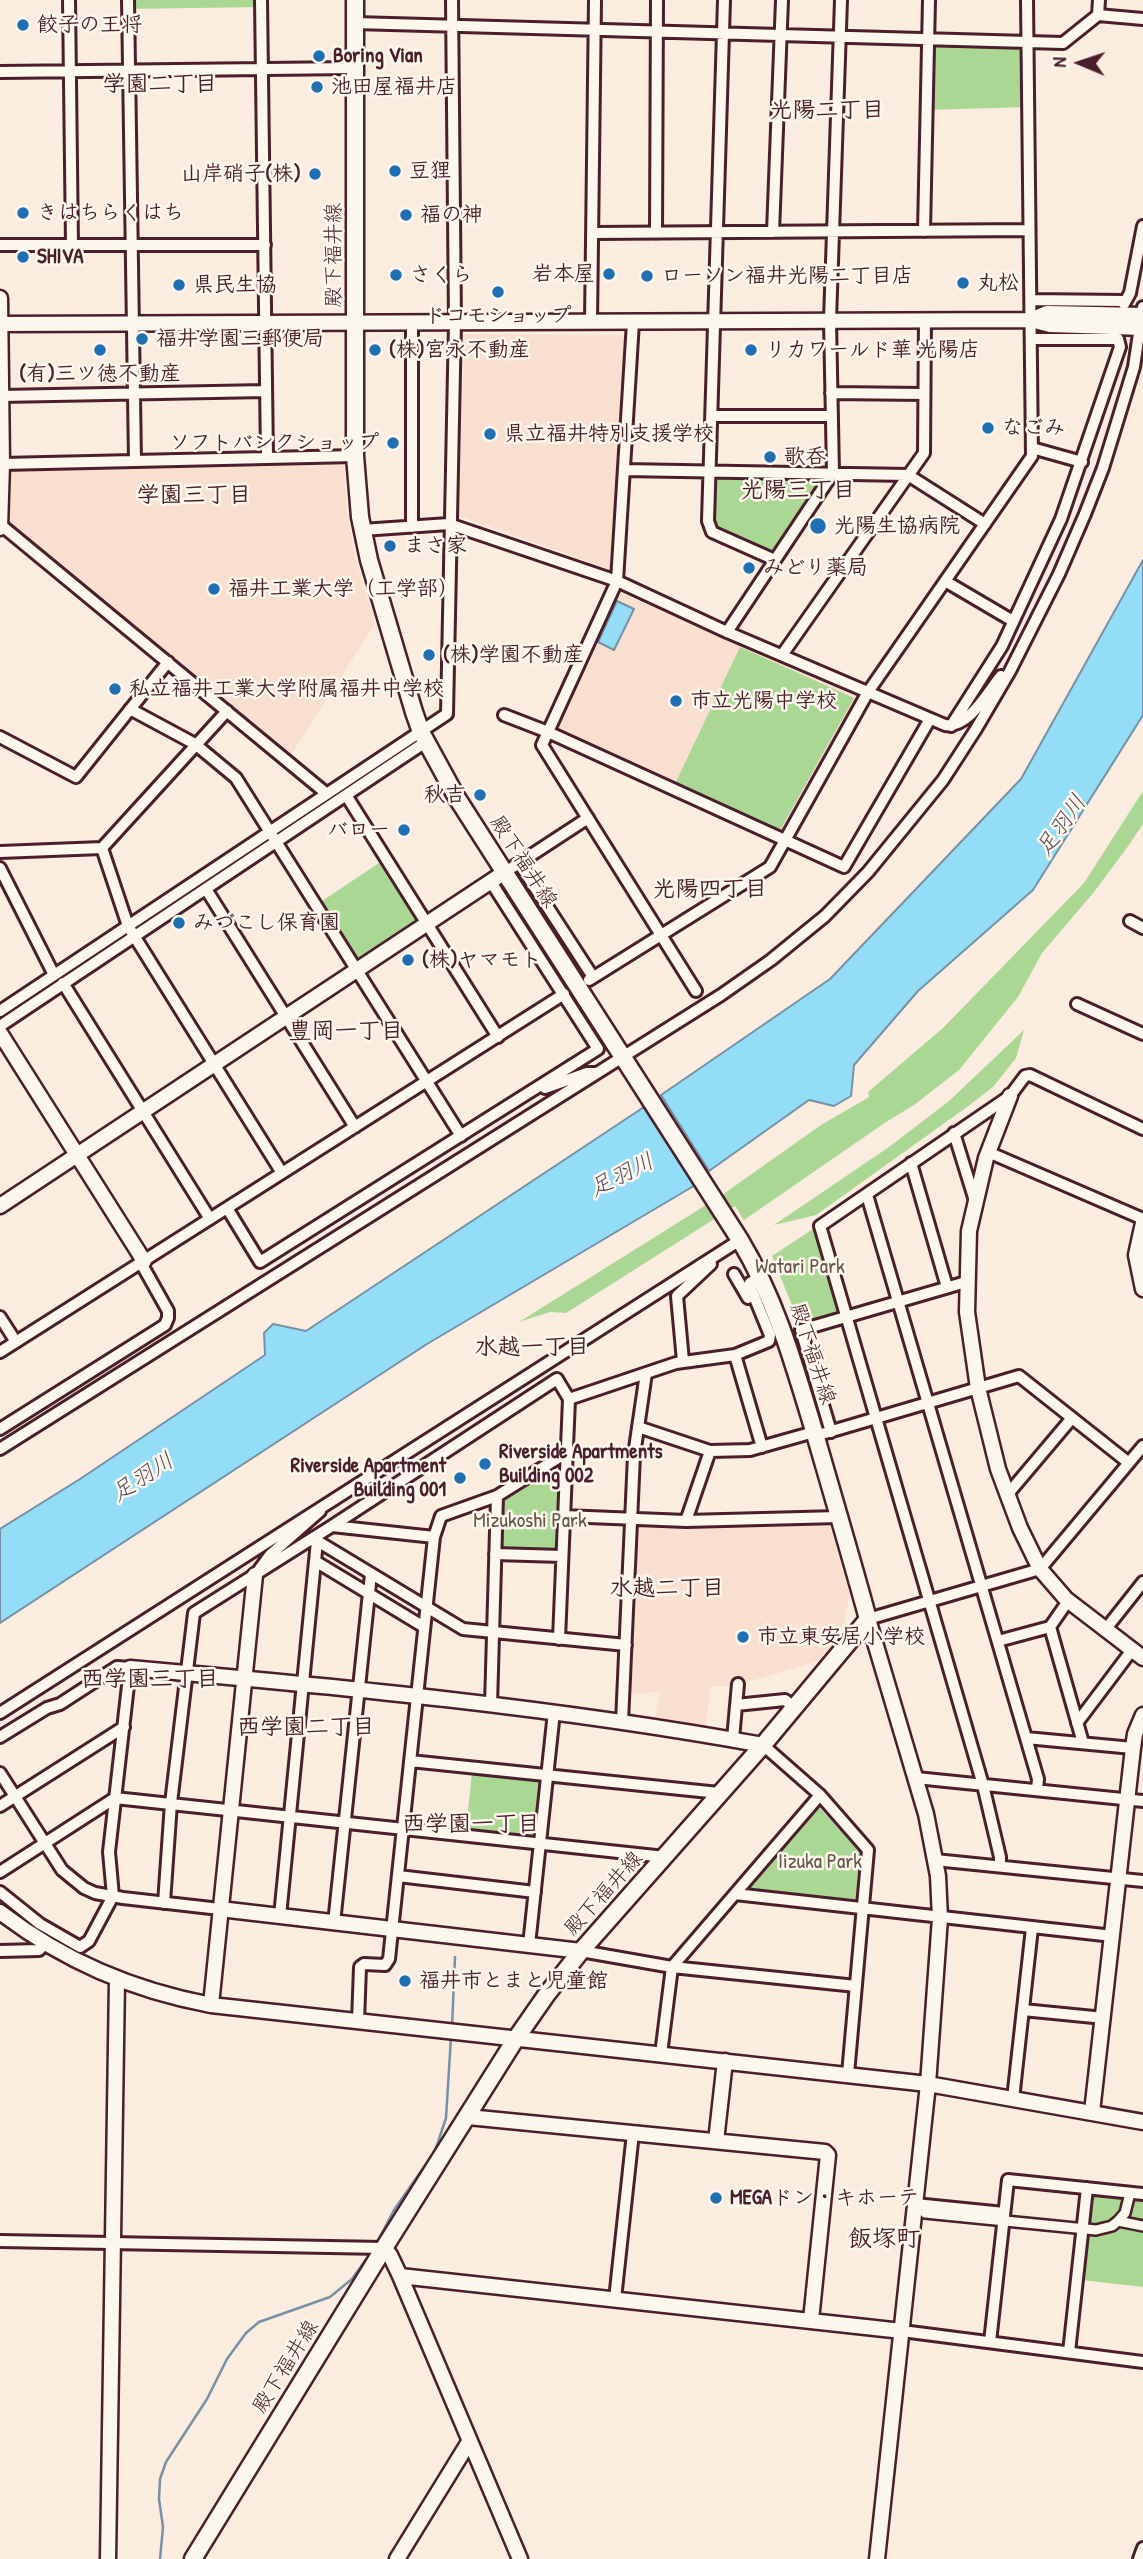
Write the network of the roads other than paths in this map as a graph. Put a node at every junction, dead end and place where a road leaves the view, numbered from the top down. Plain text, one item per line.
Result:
1 (69, 0) edge
2 (128, 0) edge
3 (261, 0) edge
4 (355, 0) edge
5 (452, 0) edge
6 (595, 0) edge
7 (657, 0) edge
8 (724, 0) edge
9 (782, 0) edge
10 (841, 0) edge
11 (929, 0) edge
12 (1027, 0) edge
13 (1098, 0) edge
14 (1098, 15) junction
15 (1143, 19) edge
16 (355, 23) junction
17 (452, 25) junction
18 (594, 28) junction
19 (657, 30) junction
20 (723, 32) junction
21 (781, 34) junction
22 (840, 36) junction
23 (928, 39) junction
24 (1027, 42) junction
25 (262, 68) junction
26 (354, 68) junction
27 (129, 70) junction
28 (70, 71) junction
29 (0, 72) edge
30 (1143, 226) edge
31 (1029, 230) junction
32 (924, 231) junction
33 (718, 232) junction
34 (773, 232) junction
35 (833, 232) junction
36 (592, 233) junction
37 (656, 233) junction
38 (0, 245) edge
39 (72, 245) junction
40 (131, 245) junction
41 (265, 245) junction
42 (0, 298) edge
43 (1031, 300) junction
44 (1142, 319) edge
45 (830, 320) junction
46 (925, 320) junction
47 (1031, 320) junction
48 (633, 321) junction
49 (715, 321) junction
50 (412, 322) junction
51 (455, 322) junction
52 (591, 322) junction
53 (266, 323) junction
54 (356, 323) junction
55 (0, 324) edge
56 (132, 324) junction
57 (1031, 339) junction
58 (266, 391) junction
59 (133, 393) junction
60 (831, 393) junction
61 (924, 394) junction
62 (1, 396) edge
63 (712, 416) junction
64 (832, 416) junction
65 (1032, 448) junction
66 (355, 456) junction
67 (267, 458) junction
68 (135, 461) junction
69 (1082, 462) junction
70 (2, 464) junction
71 (624, 470) junction
72 (710, 471) junction
73 (832, 473) junction
74 (908, 475) junction
75 (449, 524) junction
76 (985, 524) junction
77 (0, 527) edge
78 (412, 527) junction
79 (362, 530) junction
80 (775, 560) junction
81 (617, 580) junction
82 (945, 581) junction
83 (1013, 621) junction
84 (727, 632) junction
85 (782, 655) junction
86 (169, 663) junction
87 (1010, 671) junction
88 (868, 692) junction
89 (130, 709) junction
90 (227, 711) junction
91 (504, 715) dead end
92 (930, 719) junction
93 (951, 726) junction
94 (548, 733) junction
95 (0, 737) edge
96 (424, 737) junction
97 (195, 744) junction
98 (327, 794) junction
99 (346, 795) junction
100 (588, 818) junction
101 (272, 837) junction
102 (785, 841) junction
103 (102, 848) junction
104 (0, 852) edge
105 (0, 868) edge
106 (512, 868) junction
107 (491, 882) junction
108 (206, 889) junction
109 (1130, 921) dead end
110 (428, 924) junction
111 (1143, 928) edge
112 (131, 931) junction
113 (662, 934) junction
114 (356, 971) junction
115 (54, 975) junction
116 (63, 983) junction
117 (696, 991) dead end
118 (564, 994) junction
119 (1077, 1004) dead end
120 (0, 1011) edge
121 (287, 1017) junction
122 (0, 1026) edge
123 (0, 1033) edge
124 (1143, 1034) edge
125 (498, 1037) junction
126 (623, 1057) junction
127 (213, 1065) junction
128 (598, 1074) junction
129 (426, 1082) junction
130 (533, 1090) junction
131 (1010, 1096) junction
132 (142, 1112) junction
133 (355, 1127) junction
134 (1143, 1129) edge
135 (954, 1133) junction
136 (461, 1136) junction
137 (988, 1152) junction
138 (78, 1154) junction
139 (911, 1163) junction
140 (282, 1173) junction
141 (867, 1195) junction
142 (976, 1205) junction
143 (0, 1206) edge
144 (227, 1209) junction
145 (210, 1219) junction
146 (1143, 1221) edge
147 (740, 1240) junction
148 (718, 1254) junction
149 (143, 1262) junction
150 (734, 1274) dead end
151 (761, 1277) junction
152 (966, 1282) junction
153 (947, 1287) junction
154 (1143, 1289) edge
155 (898, 1300) junction
156 (0, 1317) edge
157 (847, 1317) junction
158 (16, 1342) junction
159 (765, 1343) junction
160 (0, 1352) edge
161 (735, 1355) junction
162 (682, 1361) junction
163 (646, 1373) junction
164 (978, 1388) junction
165 (569, 1399) junction
166 (928, 1403) junction
167 (877, 1418) junction
168 (1072, 1418) junction
169 (638, 1427) junction
170 (0, 1429) edge
171 (820, 1433) junction
172 (1143, 1446) edge
173 (762, 1447) junction
174 (0, 1449) edge
175 (710, 1451) junction
176 (566, 1453) junction
177 (1129, 1463) junction
178 (1007, 1495) junction
179 (497, 1496) junction
180 (328, 1501) junction
181 (564, 1516) junction
182 (839, 1517) junction
183 (632, 1520) junction
184 (686, 1521) junction
185 (332, 1526) junction
186 (434, 1537) junction
187 (316, 1540) junction
188 (495, 1554) junction
189 (562, 1556) junction
190 (315, 1562) junction
191 (1040, 1569) junction
192 (371, 1574) junction
193 (255, 1575) junction
194 (1143, 1583) edge
195 (983, 1587) junction
196 (369, 1593) junction
197 (1068, 1601) junction
198 (932, 1602) junction
199 (426, 1607) junction
200 (868, 1619) junction
201 (424, 1626) junction
202 (1050, 1627) junction
203 (1105, 1630) junction
204 (493, 1632) junction
205 (559, 1639) junction
206 (998, 1641) junction
207 (626, 1645) junction
208 (1137, 1654) edge
209 (130, 1668) junction
210 (186, 1673) junction
211 (244, 1679) junction
212 (738, 1684) dead end
213 (303, 1685) junction
214 (359, 1691) junction
215 (417, 1697) junction
216 (491, 1704) junction
217 (736, 1705) junction
218 (794, 1707) junction
219 (554, 1712) junction
220 (0, 1713) edge
221 (1143, 1715) edge
222 (622, 1721) junction
223 (1077, 1723) junction
224 (124, 1727) junction
225 (0, 1737) edge
226 (1026, 1738) junction
227 (733, 1739) junction
228 (1083, 1743) junction
229 (763, 1745) junction
230 (1133, 1748) junction
231 (410, 1761) junction
232 (0, 1773) edge
233 (547, 1777) junction
234 (916, 1778) junction
235 (983, 1784) junction
236 (1037, 1790) junction
237 (719, 1793) junction
238 (820, 1795) junction
239 (15, 1796) junction
240 (116, 1798) junction
241 (1135, 1801) edge
242 (171, 1803) junction
243 (0, 1806) edge
244 (231, 1809) junction
245 (289, 1815) junction
246 (344, 1822) junction
247 (403, 1828) junction
248 (45, 1843) junction
249 (540, 1843) junction
250 (665, 1857) junction
251 (936, 1860) junction
252 (1000, 1866) junction
253 (0, 1872) edge
254 (398, 1876) junction
255 (1119, 1879) junction
256 (1143, 1881) edge
257 (0, 1892) edge
258 (535, 1892) junction
259 (735, 1894) junction
260 (114, 1896) junction
261 (164, 1903) junction
262 (863, 1907) junction
263 (220, 1909) junction
264 (0, 1912) edge
265 (280, 1916) junction
266 (940, 1918) junction
267 (334, 1923) junction
268 (1031, 1928) junction
269 (391, 1930) junction
270 (1113, 1936) junction
271 (45, 1944) junction
272 (529, 1945) junction
273 (0, 1951) edge
274 (581, 1951) junction
275 (672, 1967) junction
276 (117, 1980) junction
277 (856, 1986) junction
278 (211, 2006) junction
279 (1023, 2010) junction
280 (1104, 2018) junction
281 (358, 2022) junction
282 (515, 2040) junction
283 (661, 2054) junction
284 (725, 2061) junction
285 (848, 2074) junction
286 (928, 2084) junction
287 (1013, 2099) junction
288 (1092, 2112) junction
289 (468, 2117) junction
290 (1143, 2122) edge
291 (633, 2133) junction
292 (716, 2141) junction
293 (1087, 2188) junction
294 (1130, 2193) junction
295 (1143, 2194) edge
296 (920, 2208) junction
297 (1003, 2217) junction
298 (1118, 2221) junction
299 (1143, 2226) edge
300 (1082, 2228) junction
301 (0, 2241) edge
302 (113, 2242) junction
303 (384, 2248) junction
304 (400, 2276) junction
305 (615, 2299) junction
306 (811, 2320) junction
307 (902, 2331) junction
308 (990, 2342) junction
309 (1069, 2352) junction
310 (1143, 2362) edge
311 (469, 2442) junction
312 (1143, 2548) edge
313 (108, 2559) edge
314 (193, 2559) edge
315 (397, 2559) edge
316 (520, 2559) edge
317 (877, 2559) edge
318 (1139, 2559) edge

1 - 28 street
2 - 27 street
3 - 25 street
4 - 16 main road, 殿下福井線
5 - 17 street
6 - 18 street
7 - 19 street
8 - 20 street
9 - 21 street
10 - 22 street
11 - 23 street
12 - 24 street
13 - 14 street
14 - 15 street
14 - 24 street
16 - 17 street
16 - 26 main road, 殿下福井線
17 - 18 street
17 - 51 street
18 - 19 street
18 - 36 street
19 - 20 street
19 - 37 street
20 - 21 street
20 - 33 street
21 - 22 street
21 - 34 street
22 - 23 street
22 - 35 street
23 - 24 street
23 - 32 street
24 - 31 street
25 - 26 street
25 - 27 street
25 - 41 street
26 - 54 main road, 殿下福井線
27 - 28 street
27 - 40 street
28 - 29 street
28 - 39 street
30 - 43 street
31 - 32 street
31 - 43 street
32 - 35 street
33 - 34 street
33 - 37 street
33 - 49 street
34 - 35 street
35 - 45 street
36 - 37 street
36 - 52 street
38 - 39 street
39 - 40 street
40 - 41 street
40 - 56 street
41 - 53 street
42 - 55 street
43 - 47 street
44 - 47 street
44 - 87 street
45 - 46 street
45 - 49 street
45 - 60 street
46 - 47 street
46 - 61 street
47 - 57 street
48 - 49 street
48 - 52 street
48 - 71 street
49 - 63 street
50 - 51 street
50 - 54 street
50 - 78 street
51 - 52 street
51 - 75 street
53 - 54 street
53 - 56 street
53 - 58 street
54 - 66 main road, 殿下福井線
55 - 56 street
55 - 62 street
56 - 59 street
57 - 65 street
57 - 69 street
58 - 59 street
58 - 67 street
59 - 62 street
59 - 68 street
60 - 61 street
60 - 64 street
61 - 74 street
62 - 70 street
63 - 64 street
63 - 72 street
64 - 73 street
65 - 69 street
65 - 76 street
66 - 67 street
66 - 79 main road, 殿下福井線
67 - 68 street
68 - 70 street
69 - 83 street
70 - 77 street
71 - 72 street
71 - 81 street
72 - 73 street
72 - 80 street
73 - 74 street
73 - 80 street
74 - 76 street
74 - 85 street
75 - 78 street
75 - 81 street
75 - 96 street
76 - 82 street
77 - 86 street
78 - 79 street
79 - 96 main road, 殿下福井線
80 - 84 street
81 - 84 street
81 - 94 street
82 - 83 street
82 - 88 street
83 - 93 street
84 - 85 street
85 - 88 street
86 - 89 street
86 - 90 street
87 - 93 street
87 - 126 street
88 - 92 street
88 - 102 street
89 - 95 street
89 - 97 street
90 - 97 street
90 - 98 street
91 - 94 street
92 - 93 street
92 - 102 street
94 - 100 street
94 - 102 street
96 - 98 street
96 - 99 street
96 - 106 main road, 殿下福井線
97 - 101 street
97 - 103 street
98 - 101 street
99 - 101 street
99 - 110 street
100 - 106 street
100 - 113 street
101 - 108 street
101 - 112 street
101 - 114 street
102 - 113 street
103 - 104 street
103 - 112 street
105 - 115 street
106 - 107 street
106 - 113 street
106 - 126 main road, 殿下福井線
107 - 110 street
107 - 118 street
108 - 112 street
108 - 121 street
109 - 111 street
110 - 114 street
110 - 125 street
112 - 115 street
112 - 116 street
112 - 127 street
113 - 117 street
114 - 121 street
114 - 129 street
115 - 120 street
116 - 122 street
116 - 132 street
118 - 125 street
118 - 130 street
119 - 124 street
121 - 127 street
121 - 133 street
123 - 138 street
125 - 129 street
126 - 128 street
126 - 147 main road, 殿下福井線
127 - 132 street
127 - 140 street
128 - 130 street
128 - 174 street
129 - 133 street
129 - 136 street
130 - 136 street
131 - 134 street
131 - 135 street
131 - 137 street
132 - 138 street
132 - 145 street
133 - 140 street
135 - 139 street
135 - 142 street
136 - 144 street
137 - 142 street
137 - 146 street
138 - 143 street
138 - 149 street
139 - 141 street
139 - 153 street
140 - 144 street
141 - 155 street
141 - 157 street
142 - 152 street
144 - 145 street
145 - 149 street
146 - 154 street
147 - 148 street
147 - 151 main road, 殿下福井線
148 - 162 street
148 - 180 street
149 - 158 street
149 - 170 street
150 - 159 street
151 - 159 street
151 - 171 main road, 殿下福井線
152 - 153 street
152 - 164 street
153 - 155 street
155 - 157 street
155 - 166 street
156 - 158 street
157 - 167 street
157 - 171 street
158 - 160 street
159 - 161 street
161 - 162 street
161 - 173 street
162 - 163 street
163 - 165 street
163 - 169 street
164 - 166 street
164 - 168 street
164 - 178 street
165 - 176 street
165 - 185 street
166 - 167 street
166 - 195 street
167 - 171 street
167 - 198 street
168 - 177 street
168 - 178 street
169 - 175 street
169 - 183 street
171 - 173 street
171 - 182 main road, 殿下福井線
172 - 177 street
173 - 175 street
175 - 184 street
176 - 179 street
176 - 181 street
177 - 191 street
178 - 191 street
179 - 186 street
179 - 188 street
180 - 193 street
180 - 220 street
181 - 183 street
181 - 189 street
182 - 184 street
182 - 200 main road, 殿下福井線
183 - 184 street
183 - 207 street
185 - 186 street
185 - 187 street
186 - 199 street
187 - 190 street
187 - 192 street
187 - 193 street
188 - 189 street
188 - 204 street
189 - 205 street
190 - 196 street
190 - 213 street
191 - 195 street
191 - 197 street
192 - 196 street
192 - 199 street
193 - 210 street
193 - 211 street
194 - 203 street
195 - 198 street
195 - 206 street
196 - 201 street
196 - 214 street
197 - 202 street
197 - 203 street
198 - 200 street
198 - 235 street
199 - 201 street
199 - 204 street
200 - 218 main road, 殿下福井線
200 - 234 street
201 - 215 street
202 - 206 street
202 - 223 street
203 - 208 street
204 - 205 street
204 - 216 street
205 - 207 street
206 - 226 street
207 - 222 street
208 - 223 street
209 - 210 street
209 - 224 street
209 - 225 street
210 - 211 street
210 - 242 street
211 - 213 street
211 - 244 street
212 - 217 street
213 - 214 street
213 - 245 street
214 - 215 street
214 - 246 street
215 - 216 street
215 - 231 street
216 - 219 street
217 - 218 street
217 - 227 street
218 - 229 main road, 殿下福井線
219 - 222 street
219 - 233 street
221 - 230 street
222 - 227 street
223 - 228 street
224 - 239 street
224 - 240 street
226 - 228 street
226 - 236 street
227 - 229 street
228 - 230 street
229 - 237 main road, 殿下福井線
229 - 238 street
230 - 241 street
231 - 233 street
231 - 247 street
232 - 239 street
233 - 237 street
233 - 249 street
234 - 235 street
234 - 251 street
235 - 236 street
235 - 252 street
236 - 241 street
237 - 250 main road, 殿下福井線
238 - 259 street
238 - 262 street
239 - 243 street
239 - 248 street
240 - 242 street
240 - 248 street
240 - 260 street
241 - 255 street
242 - 244 street
242 - 261 street
244 - 245 street
244 - 263 street
245 - 246 street
245 - 265 street
246 - 247 street
246 - 267 street
247 - 249 street
247 - 254 street
248 - 253 street
248 - 260 street
249 - 250 street
249 - 258 street
250 - 274 main road, 殿下福井線
251 - 252 street
251 - 266 street
252 - 255 street
254 - 258 street
254 - 269 street
255 - 256 street
255 - 270 street
257 - 260 street
258 - 272 street
259 - 262 street
259 - 275 street
260 - 261 street
261 - 263 street
262 - 266 street
262 - 277 street
263 - 265 street
263 - 278 street
264 - 271 street
265 - 267 street
266 - 268 street
266 - 286 street
267 - 269 street
268 - 270 street
268 - 279 street
269 - 272 street
269 - 281 street
270 - 280 street
271 - 273 street
271 - 276 street
272 - 274 street
274 - 275 street
274 - 282 main road, 殿下福井線
275 - 277 street
275 - 283 street
276 - 278 street
276 - 302 street
277 - 285 street
278 - 281 street
279 - 280 street
279 - 287 street
280 - 288 street
281 - 282 street
282 - 283 street
282 - 289 main road, 殿下福井線
283 - 284 street
284 - 285 street
284 - 292 street
285 - 286 street
286 - 287 street
286 - 296 street
287 - 288 street
288 - 290 street
289 - 291 street
289 - 303 main road, 殿下福井線
291 - 292 street
291 - 305 street
292 - 306 street
293 - 294 street
293 - 297 street
293 - 300 street
294 - 295 street
294 - 298 street
296 - 297 street
296 - 307 street
297 - 300 street
297 - 308 street
298 - 299 street
298 - 300 street
300 - 309 street
301 - 302 street
302 - 303 street
302 - 313 street
303 - 304 street
303 - 314 main road, 殿下福井線
304 - 305 street
304 - 311 street
305 - 306 street
306 - 307 street
307 - 308 street
307 - 317 street
308 - 309 street
309 - 310 street
311 - 315 street
311 - 316 street
312 - 318 street

